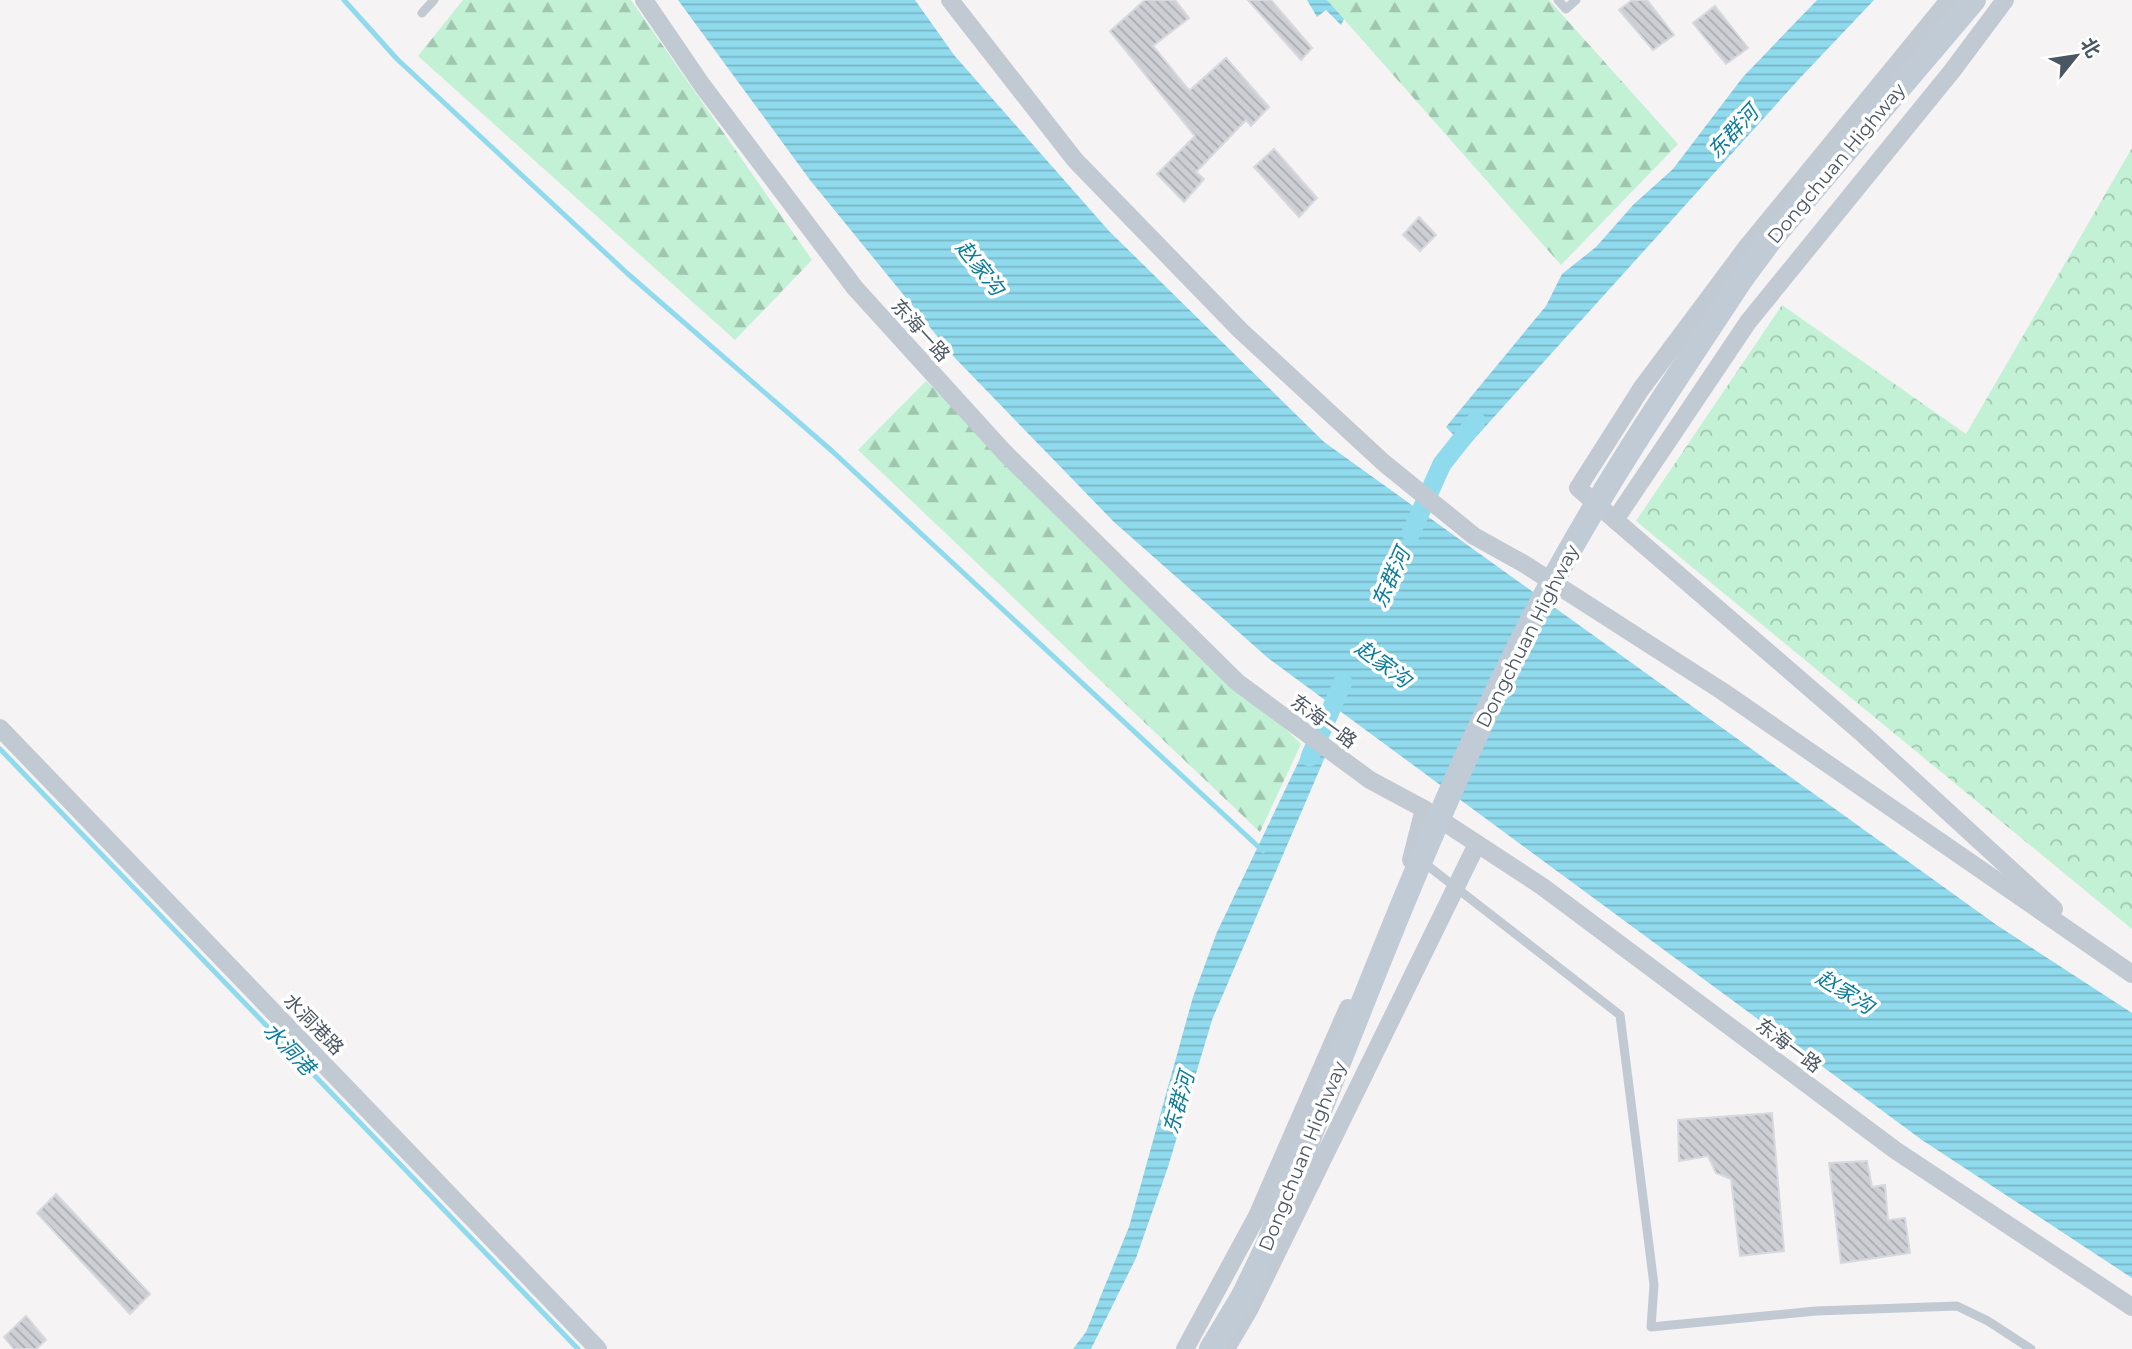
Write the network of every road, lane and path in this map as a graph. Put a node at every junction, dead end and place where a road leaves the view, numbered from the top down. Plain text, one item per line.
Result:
1 (434, 0) edge
2 (644, 0) edge
3 (950, 0) edge
4 (1558, 0) edge
5 (1576, 0) edge
6 (1949, 0) edge
7 (1974, 0) edge
8 (2005, 0) edge
9 (422, 12) dead end
10 (1615, 520) junction
11 (0, 728) edge
12 (1424, 809) junction
13 (1477, 844) junction
14 (1413, 855) junction
15 (1456, 887) junction
16 (2102, 954) junction
17 (2132, 974) edge
18 (2132, 1307) edge
19 (598, 1349) edge
20 (1185, 1349) edge
21 (1211, 1349) edge
22 (1226, 1349) edge
23 (2031, 1349) edge

1 - 9 lane
2 - 12 street, 东海一路
3 - 16 street
4 - 5 lane
6 - 10 street
7 - 21 street, Dongchuan Highway, bridge
8 - 10 street
10 - 16 street
11 - 19 street, 水洞港路
12 - 13 street, 东海一路
12 - 14 street
13 - 15 street
13 - 18 street, 东海一路
14 - 15 lane
14 - 20 street
15 - 22 street
15 - 23 lane
16 - 17 street

